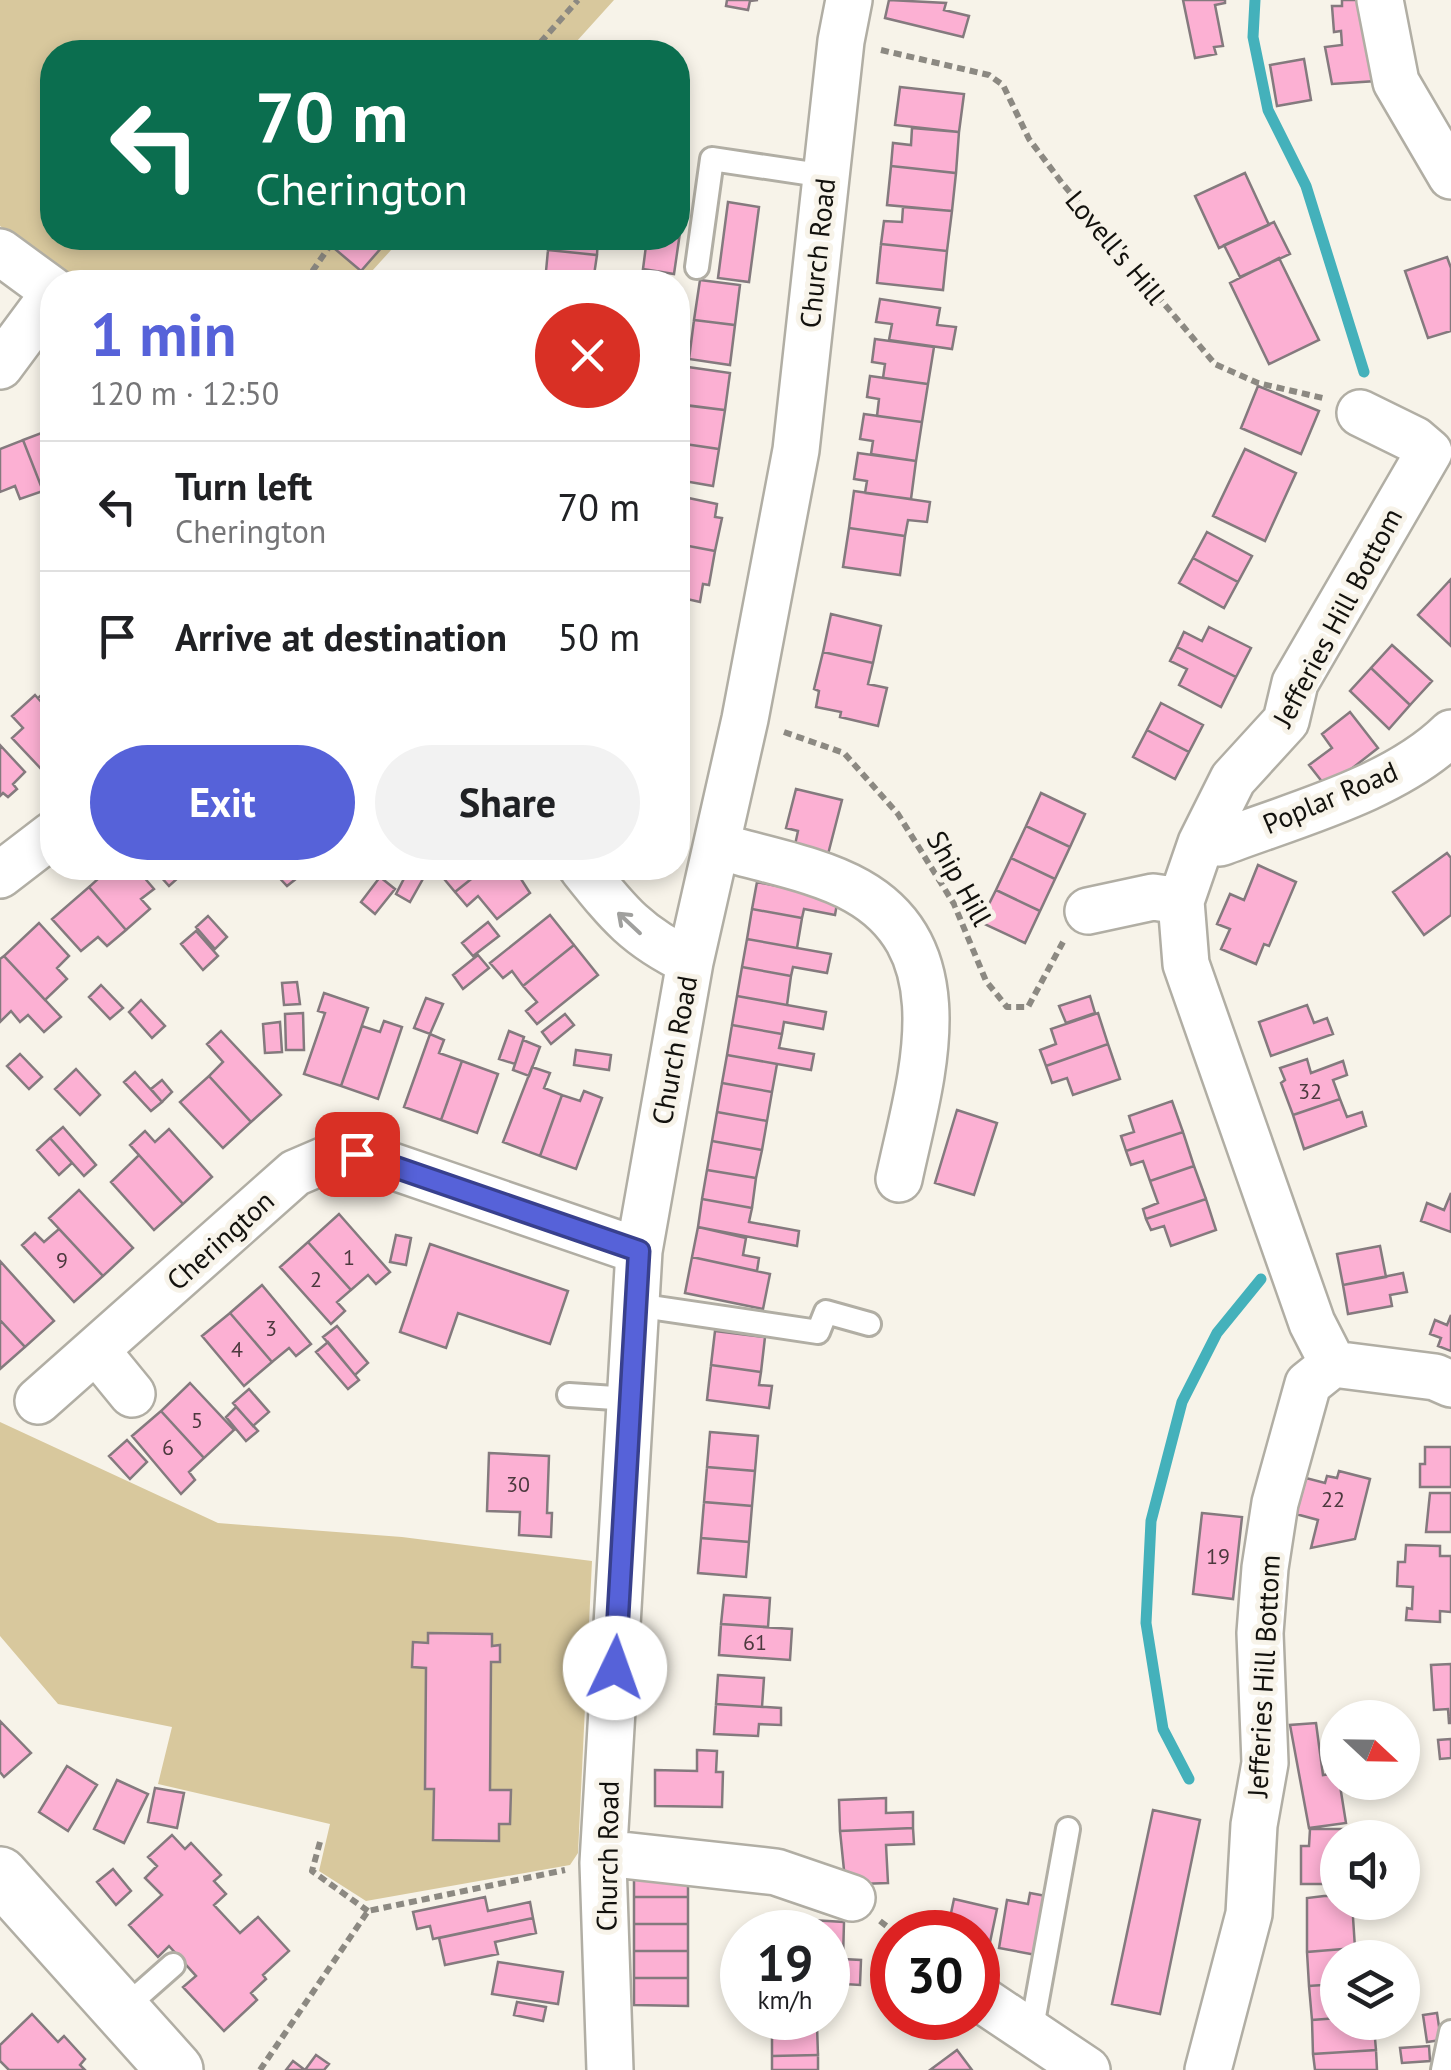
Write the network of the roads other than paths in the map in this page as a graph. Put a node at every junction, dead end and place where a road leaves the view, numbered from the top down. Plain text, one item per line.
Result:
1 (1380, 0) edge
2 (845, 20) edge
3 (826, 176) junction
4 (1451, 176) edge
5 (0, 252) edge
6 (696, 267) dead end
7 (40, 284) edge
8 (40, 310) edge
9 (0, 366) edge
10 (1360, 413) road end
11 (1451, 733) edge
12 (1200, 843) junction
13 (40, 845) edge
14 (718, 846) junction
15 (0, 875) edge
16 (591, 880) edge
17 (1181, 900) junction
18 (1088, 910) road end
19 (690, 962) junction
20 (899, 1180) dead end
21 (639, 1251) junction
22 (636, 1305) junction
23 (869, 1324) dead end
24 (96, 1350) junction
25 (1333, 1364) junction
26 (1451, 1384) edge
27 (132, 1394) dead end
28 (569, 1395) dead end
29 (630, 1399) junction
30 (38, 1401) dead end
31 (1068, 1829) dead end
32 (604, 1858) junction
33 (0, 1876) edge
34 (852, 1898) dead end
35 (173, 1964) dead end
36 (122, 2010) junction
37 (1000, 2013) edge
38 (1451, 2032) edge
39 (1031, 2033) junction
40 (175, 2070) edge
41 (610, 2070) edge
42 (1087, 2070) edge
43 (1208, 2070) edge
44 (1444, 2070) edge

1 - 4 street
2 - 3 street, Church Road
3 - 6 lane
3 - 14 street, Church Road
5 - 7 street
8 - 9 street
10 - 12 street, Jefferies Hill Bottom
11 - 12 street, Poplar Road
12 - 17 street, Jefferies Hill Bottom
13 - 15 street
14 - 19 street, Church Road
14 - 20 street
19 -> 16 street
17 - 18 street
17 - 25 street, Jefferies Hill Bottom
19 - 21 street, Church Road
21 - 22 street, Church Road
21 - 24 street, Cherington
22 - 23 lane
22 - 29 street, Church Road
24 - 27 street
24 - 30 street, Cherington
25 - 26 street
25 - 43 street, Jefferies Hill Bottom
28 - 29 lane
29 - 32 street, Church Road
31 - 39 lane
32 - 34 street
32 - 41 street, Church Road
33 - 36 street
35 - 36 lane
36 - 40 street
37 - 39 street
38 - 44 lane
39 - 42 street

